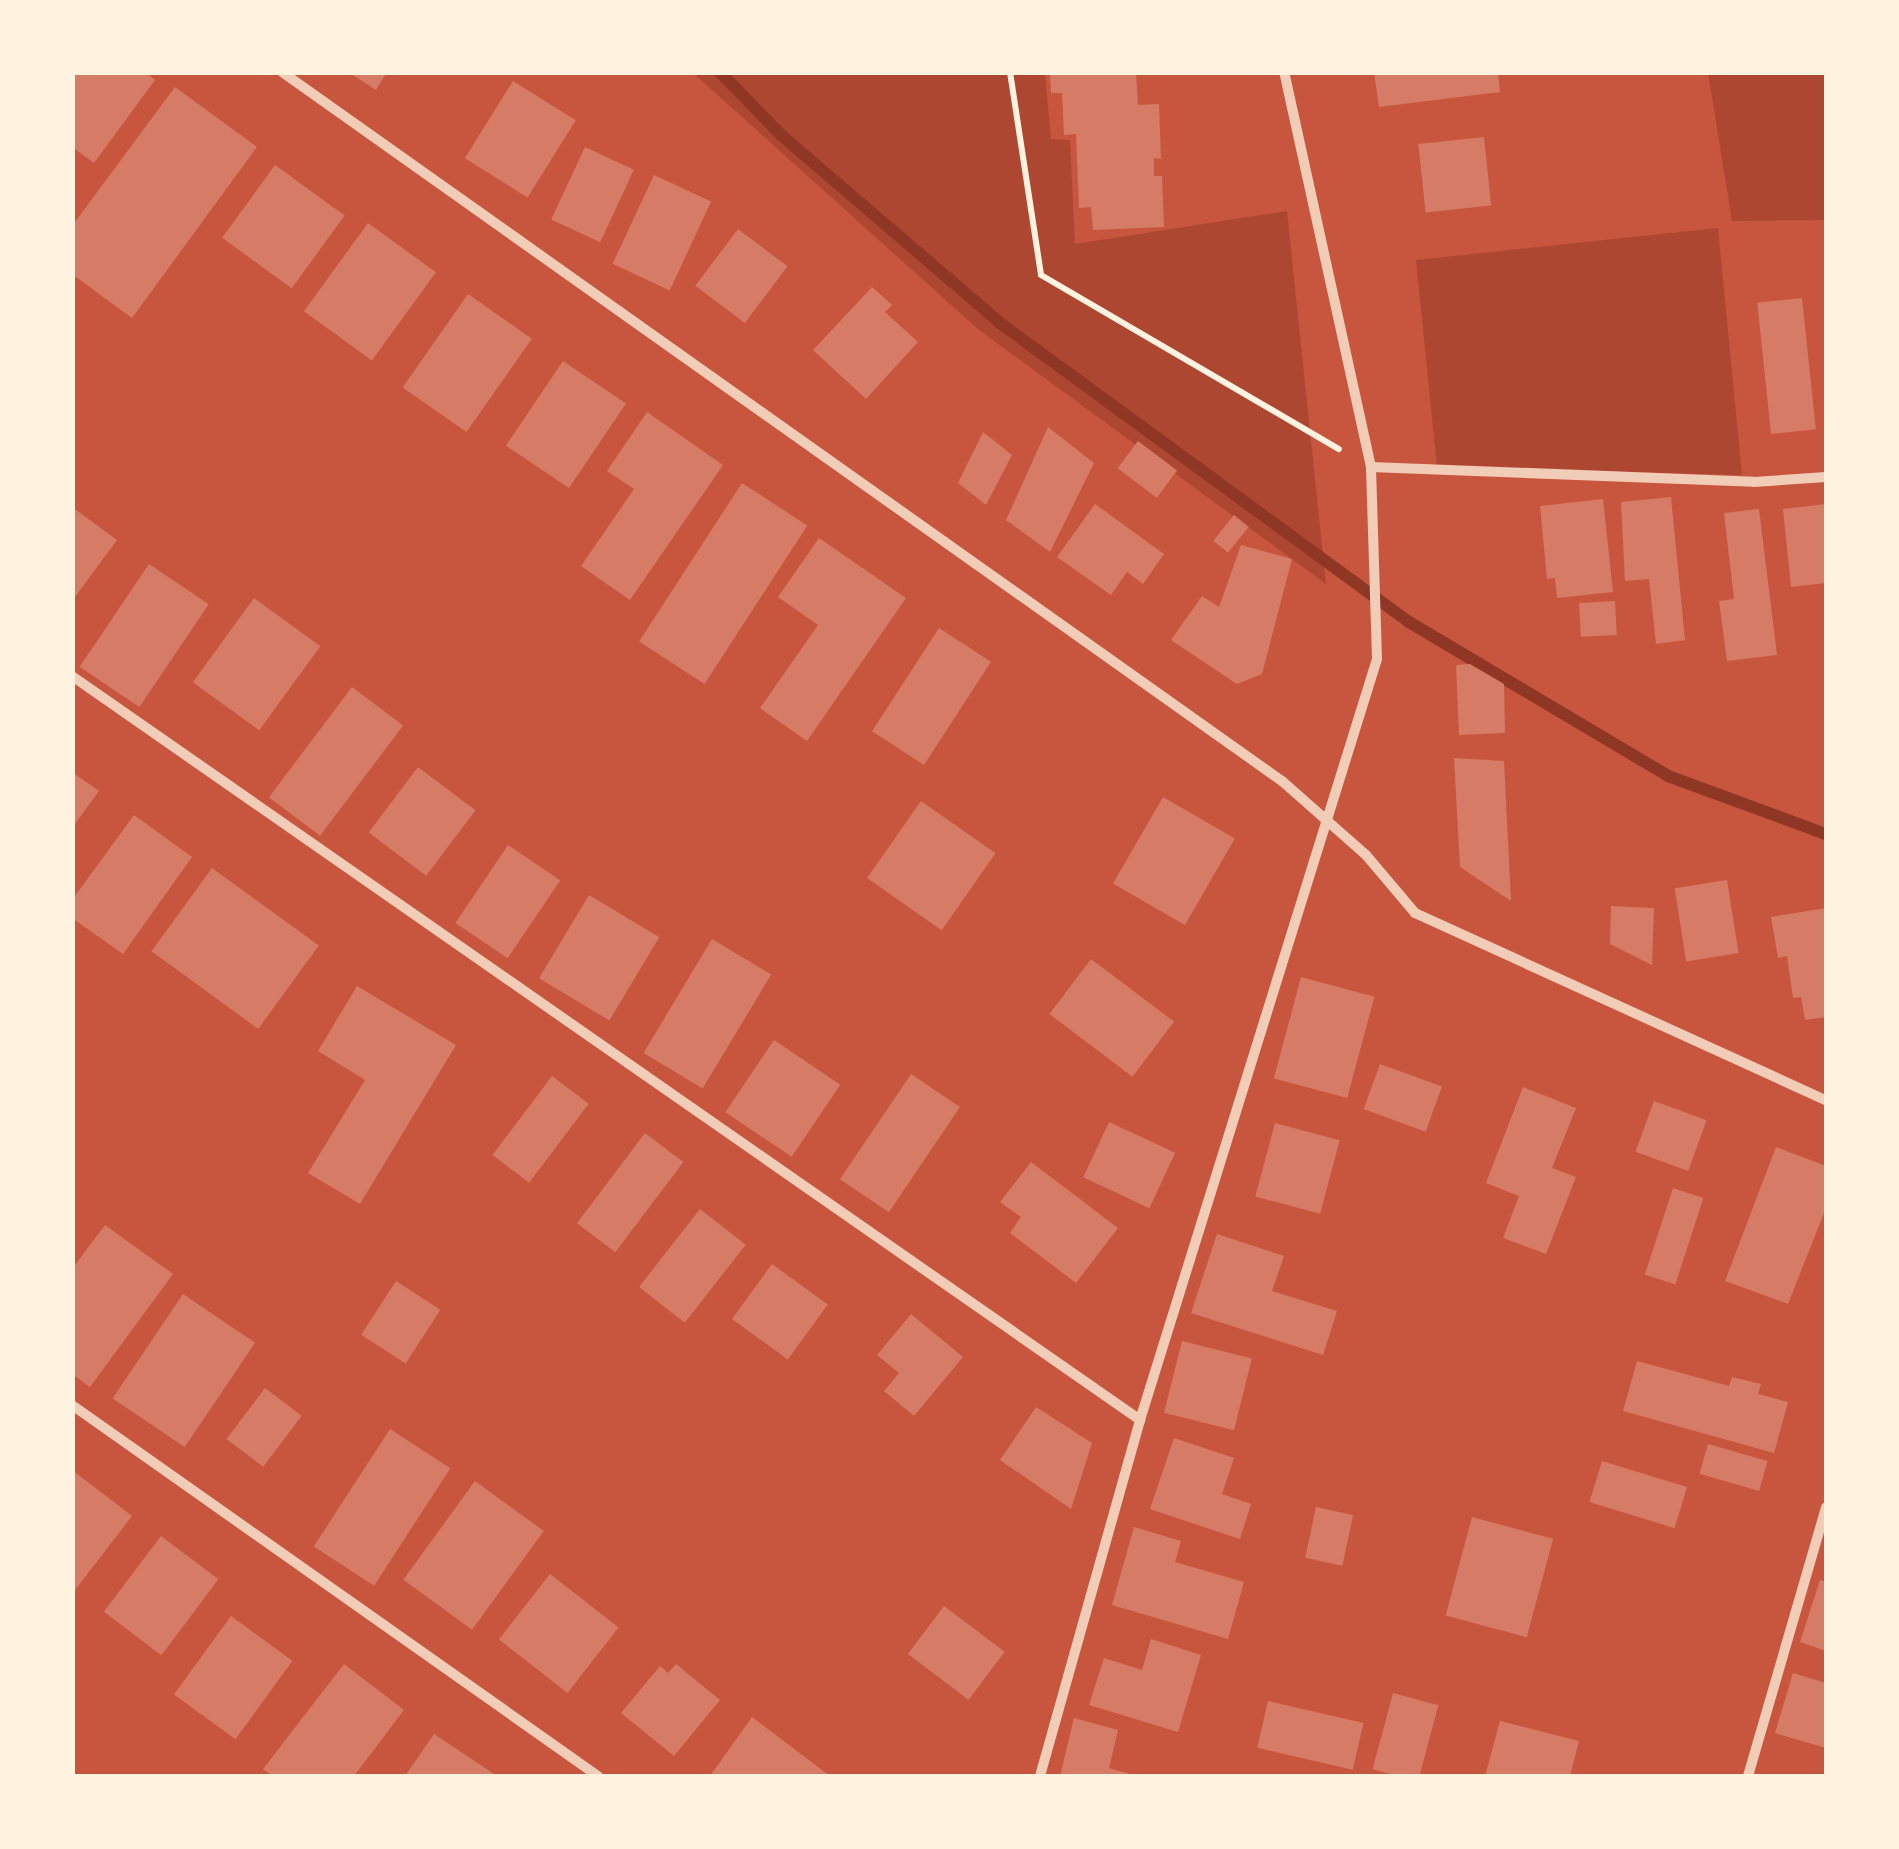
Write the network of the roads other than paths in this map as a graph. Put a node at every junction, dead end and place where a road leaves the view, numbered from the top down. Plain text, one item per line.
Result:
1 (282, 72) edge
2 (1284, 72) edge
3 (1370, 467) junction
4 (1826, 477) edge
5 (72, 676) edge
6 (1329, 822) junction
7 (1826, 1100) edge
8 (72, 1406) edge
9 (1140, 1420) junction
10 (1826, 1507) edge
11 (598, 1776) edge
12 (1040, 1776) edge
13 (1748, 1776) edge

1 - 6 street
2 - 3 street
3 - 4 street
3 - 6 street
5 - 9 street
6 - 7 street
6 - 9 street
8 - 11 street
9 - 12 street
10 - 13 street

